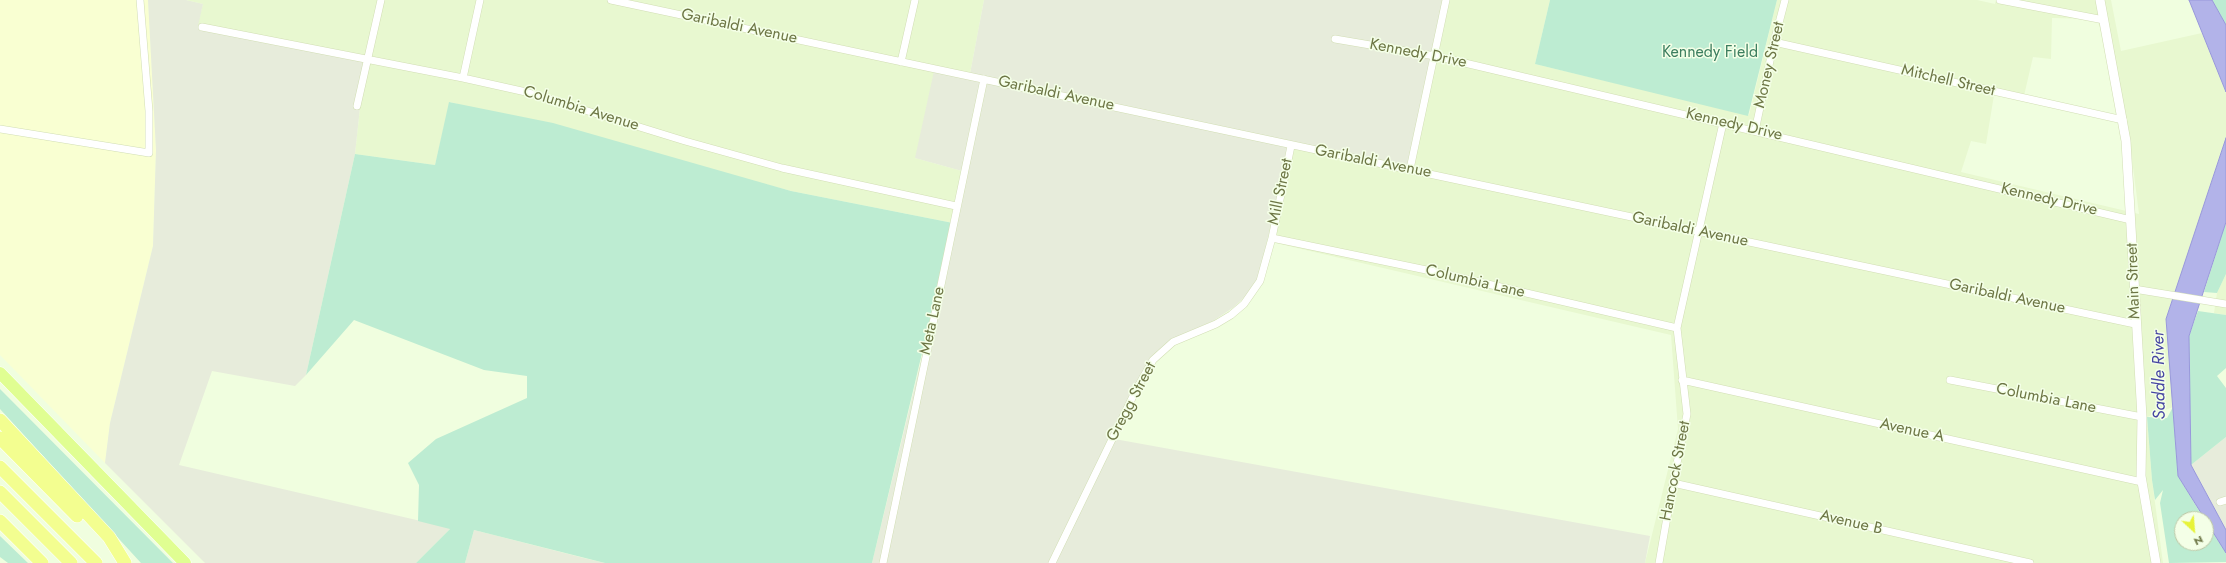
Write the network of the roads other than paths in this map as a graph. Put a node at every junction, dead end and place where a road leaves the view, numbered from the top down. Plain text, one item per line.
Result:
1 (140, 0) edge
2 (381, 0) edge
3 (480, 0) edge
4 (611, 0) edge
5 (915, 0) edge
6 (1446, 0) edge
7 (1785, 0) edge
8 (2000, 0) edge
9 (2100, 0) edge
10 (2104, 20) junction
11 (202, 27) dead end
12 (1335, 38) dead end
13 (1774, 42) junction
14 (1435, 56) junction
15 (368, 60) junction
16 (901, 62) junction
17 (463, 78) junction
18 (984, 78) junction
19 (357, 106) dead end
20 (2123, 120) junction
21 (1723, 122) junction
22 (0, 129) edge
23 (1755, 131) junction
24 (1291, 146) junction
25 (1410, 169) junction
26 (956, 206) junction
27 (2131, 220) junction
28 (1699, 232) junction
29 (1272, 238) junction
30 (2134, 289) junction
31 (2226, 303) edge
32 (2135, 324) junction
33 (1677, 328) junction
34 (0, 373) edge
35 (1682, 380) junction
36 (1950, 380) dead end
37 (2142, 417) junction
38 (0, 420) edge
39 (0, 438) edge
40 (0, 467) edge
41 (2142, 482) junction
42 (1672, 483) junction
43 (0, 492) edge
44 (0, 521) edge
45 (2015, 561) edge
46 (42, 563) edge
47 (71, 563) edge
48 (96, 563) edge
49 (124, 563) edge
50 (185, 563) edge
51 (883, 563) edge
52 (1052, 563) edge
53 (1659, 563) edge
54 (2030, 563) edge
55 (2156, 563) edge

1 - 22 street
2 - 15 street
3 - 17 street
4 - 16 street, Garibaldi Avenue
5 - 16 street
6 - 14 street
7 - 13 street, Money Street
8 - 10 street
9 - 10 street, Main Street
10 - 20 street, Main Street
11 - 15 street, Columbia Avenue
12 - 14 street, Kennedy Drive
13 - 20 street, Mitchell Street
13 - 23 street, Money Street
14 - 21 street, Kennedy Drive
14 - 25 street
15 - 17 street, Columbia Avenue
15 - 19 street
16 - 18 street, Garibaldi Avenue
17 - 26 street, Columbia Avenue
18 - 24 street, Garibaldi Avenue
18 - 26 street, Meta Lane
20 - 27 street, Main Street
21 - 23 street, Kennedy Drive
21 - 28 street, Hancock Street
23 - 27 street, Kennedy Drive
24 - 25 street, Garibaldi Avenue
24 - 29 street, Mill Street
25 - 28 street, Garibaldi Avenue
26 - 51 street, Meta Lane
27 - 30 street, Main Street
28 - 32 street, Garibaldi Avenue
28 - 33 street, Hancock Street
29 - 33 street, Columbia Lane
29 - 52 street, Gregg Street
30 - 31 street
30 - 32 street, Main Street
32 - 37 street, Main Street
33 - 35 street, Hancock Street
34 - 50 highway
35 - 41 street, Avenue A
35 - 42 street, Hancock Street
36 - 37 street, Columbia Lane
37 - 41 street, Main Street
38 - 49 highway
39 - 49 highway
40 - 48 highway
41 - 55 street, Main Street
42 - 45 street, Avenue B
42 - 53 street, Hancock Street
43 - 47 highway
44 - 46 highway
45 - 54 street, Avenue B

